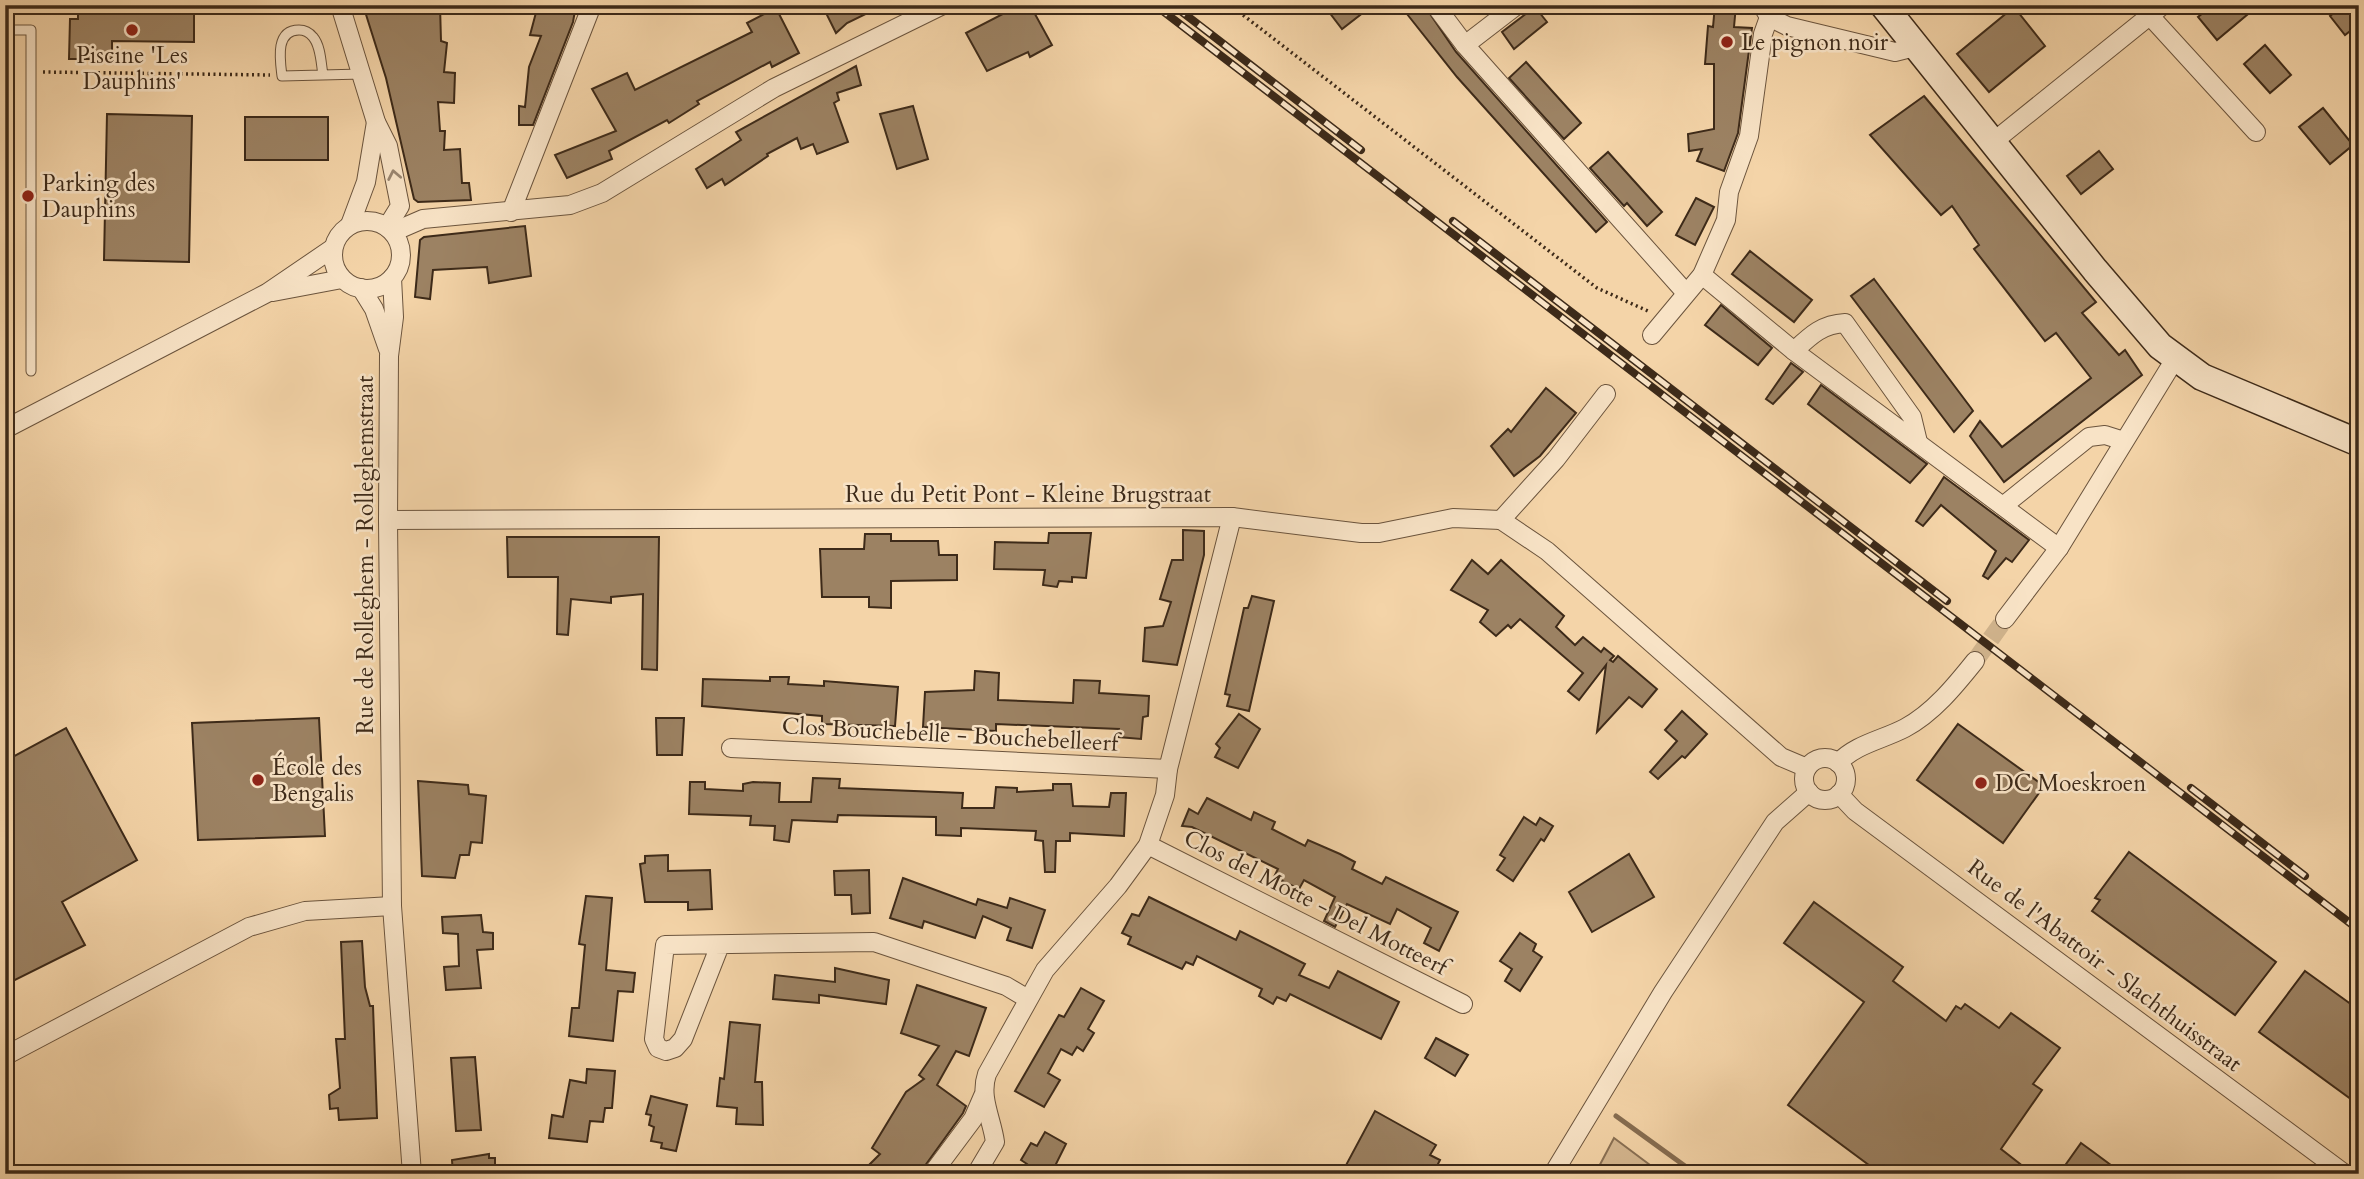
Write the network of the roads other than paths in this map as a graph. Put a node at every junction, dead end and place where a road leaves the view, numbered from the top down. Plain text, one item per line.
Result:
1 (340, 5) edge
2 (592, 5) edge
3 (943, 5) edge
4 (1435, 5) edge
5 (1517, 5) edge
6 (1883, 5) edge
7 (1766, 11) edge
8 (2157, 11) edge
9 (5, 30) edge
10 (1465, 46) junction
11 (1915, 47) junction
12 (362, 74) junction
13 (323, 75) junction
14 (376, 122) junction
15 (2256, 132) dead end
16 (1993, 142) junction
17 (511, 212) junction
18 (350, 225) junction
19 (390, 230) junction
20 (333, 248) junction
21 (1702, 275) junction
22 (392, 278) junction
23 (342, 279) junction
24 (360, 288) junction
25 (267, 293) junction
26 (1686, 293) junction
27 (1652, 335) dead end
28 (1794, 351) junction
29 (389, 356) junction
30 (2175, 359) junction
31 (31, 371) dead end
32 (1606, 394) dead end
33 (5, 429) edge
34 (2124, 441) junction
35 (1918, 442) junction
36 (2359, 443) edge
37 (2003, 506) junction
38 (1232, 517) junction
39 (388, 520) junction
40 (1502, 520) junction
41 (2059, 548) junction
42 (2005, 619) tunnel mouth
43 (1975, 661) tunnel mouth
44 (731, 748) dead end
45 (1838, 763) junction
46 (1807, 768) junction
47 (1168, 769) junction
48 (1809, 792) junction
49 (1839, 794) junction
50 (1147, 845) junction
51 (392, 906) junction
52 (720, 945) junction
53 (1028, 999) junction
54 (1463, 1004) dead end
55 (5, 1056) edge
56 (983, 1096) junction
57 (965, 1130) junction
58 (995, 1138) junction
59 (411, 1174) edge
60 (932, 1174) edge
61 (976, 1174) edge
62 (1553, 1174) edge
63 (2345, 1174) edge

1 - 12 street
2 - 17 street
3 - 17 street
4 - 10 street
5 - 10 street
6 - 11 main road
7 - 11 street
7 - 21 street
8 - 15 street
8 - 16 street
9 - 31 lane
10 - 26 street
11 - 16 main road
12 - 13 lane
12 - 14 street
13 - 13 lane
14 - 18 street
19 -> 14 street
16 - 30 main road
17 - 19 street
18 - 19 street
18 - 20 street
19 - 22 street
20 - 23 street
20 - 25 street
21 - 26 street
21 - 28 street
22 - 24 street
22 - 29 street, Rue de Rolleghem - Rolleghemstraat
23 - 24 street
23 - 25 street
24 - 29 street, Rue de Rolleghem - Rolleghemstraat
25 - 33 street
26 - 27 street
28 - 35 street
28 - 35 street
29 - 39 street, Rue de Rolleghem - Rolleghemstraat
30 - 34 street
30 - 36 main road
32 - 40 street
34 - 37 street
34 - 41 street
35 - 37 street
37 - 41 street
38 - 39 street, Rue du Petit Pont - Kleine Brugstraat
38 - 40 street, Rue du Petit Pont - Kleine Brugstraat
38 - 47 street
39 - 51 street, Rue de Rolleghem - Rolleghemstraat
40 - 46 street
41 - 42 street
43 - 45 street
44 - 47 street, Clos Bouchebelle - Bouchebelleerf
45 - 46 street
45 - 49 street
46 - 48 street
47 - 50 street
48 - 49 street
48 - 62 street
49 - 63 street, Rue de l'Abattoir - Slachthuisstraat
50 - 53 street
50 - 54 street, Clos del Motte - Del Motteerf
51 - 55 street
51 - 59 street, Rue de Rolleghem - Rolleghemstraat
52 - 52 street
52 - 53 street
53 - 56 street
56 - 57 street
56 - 58 street
57 - 58 street
57 - 60 street
58 - 61 street

